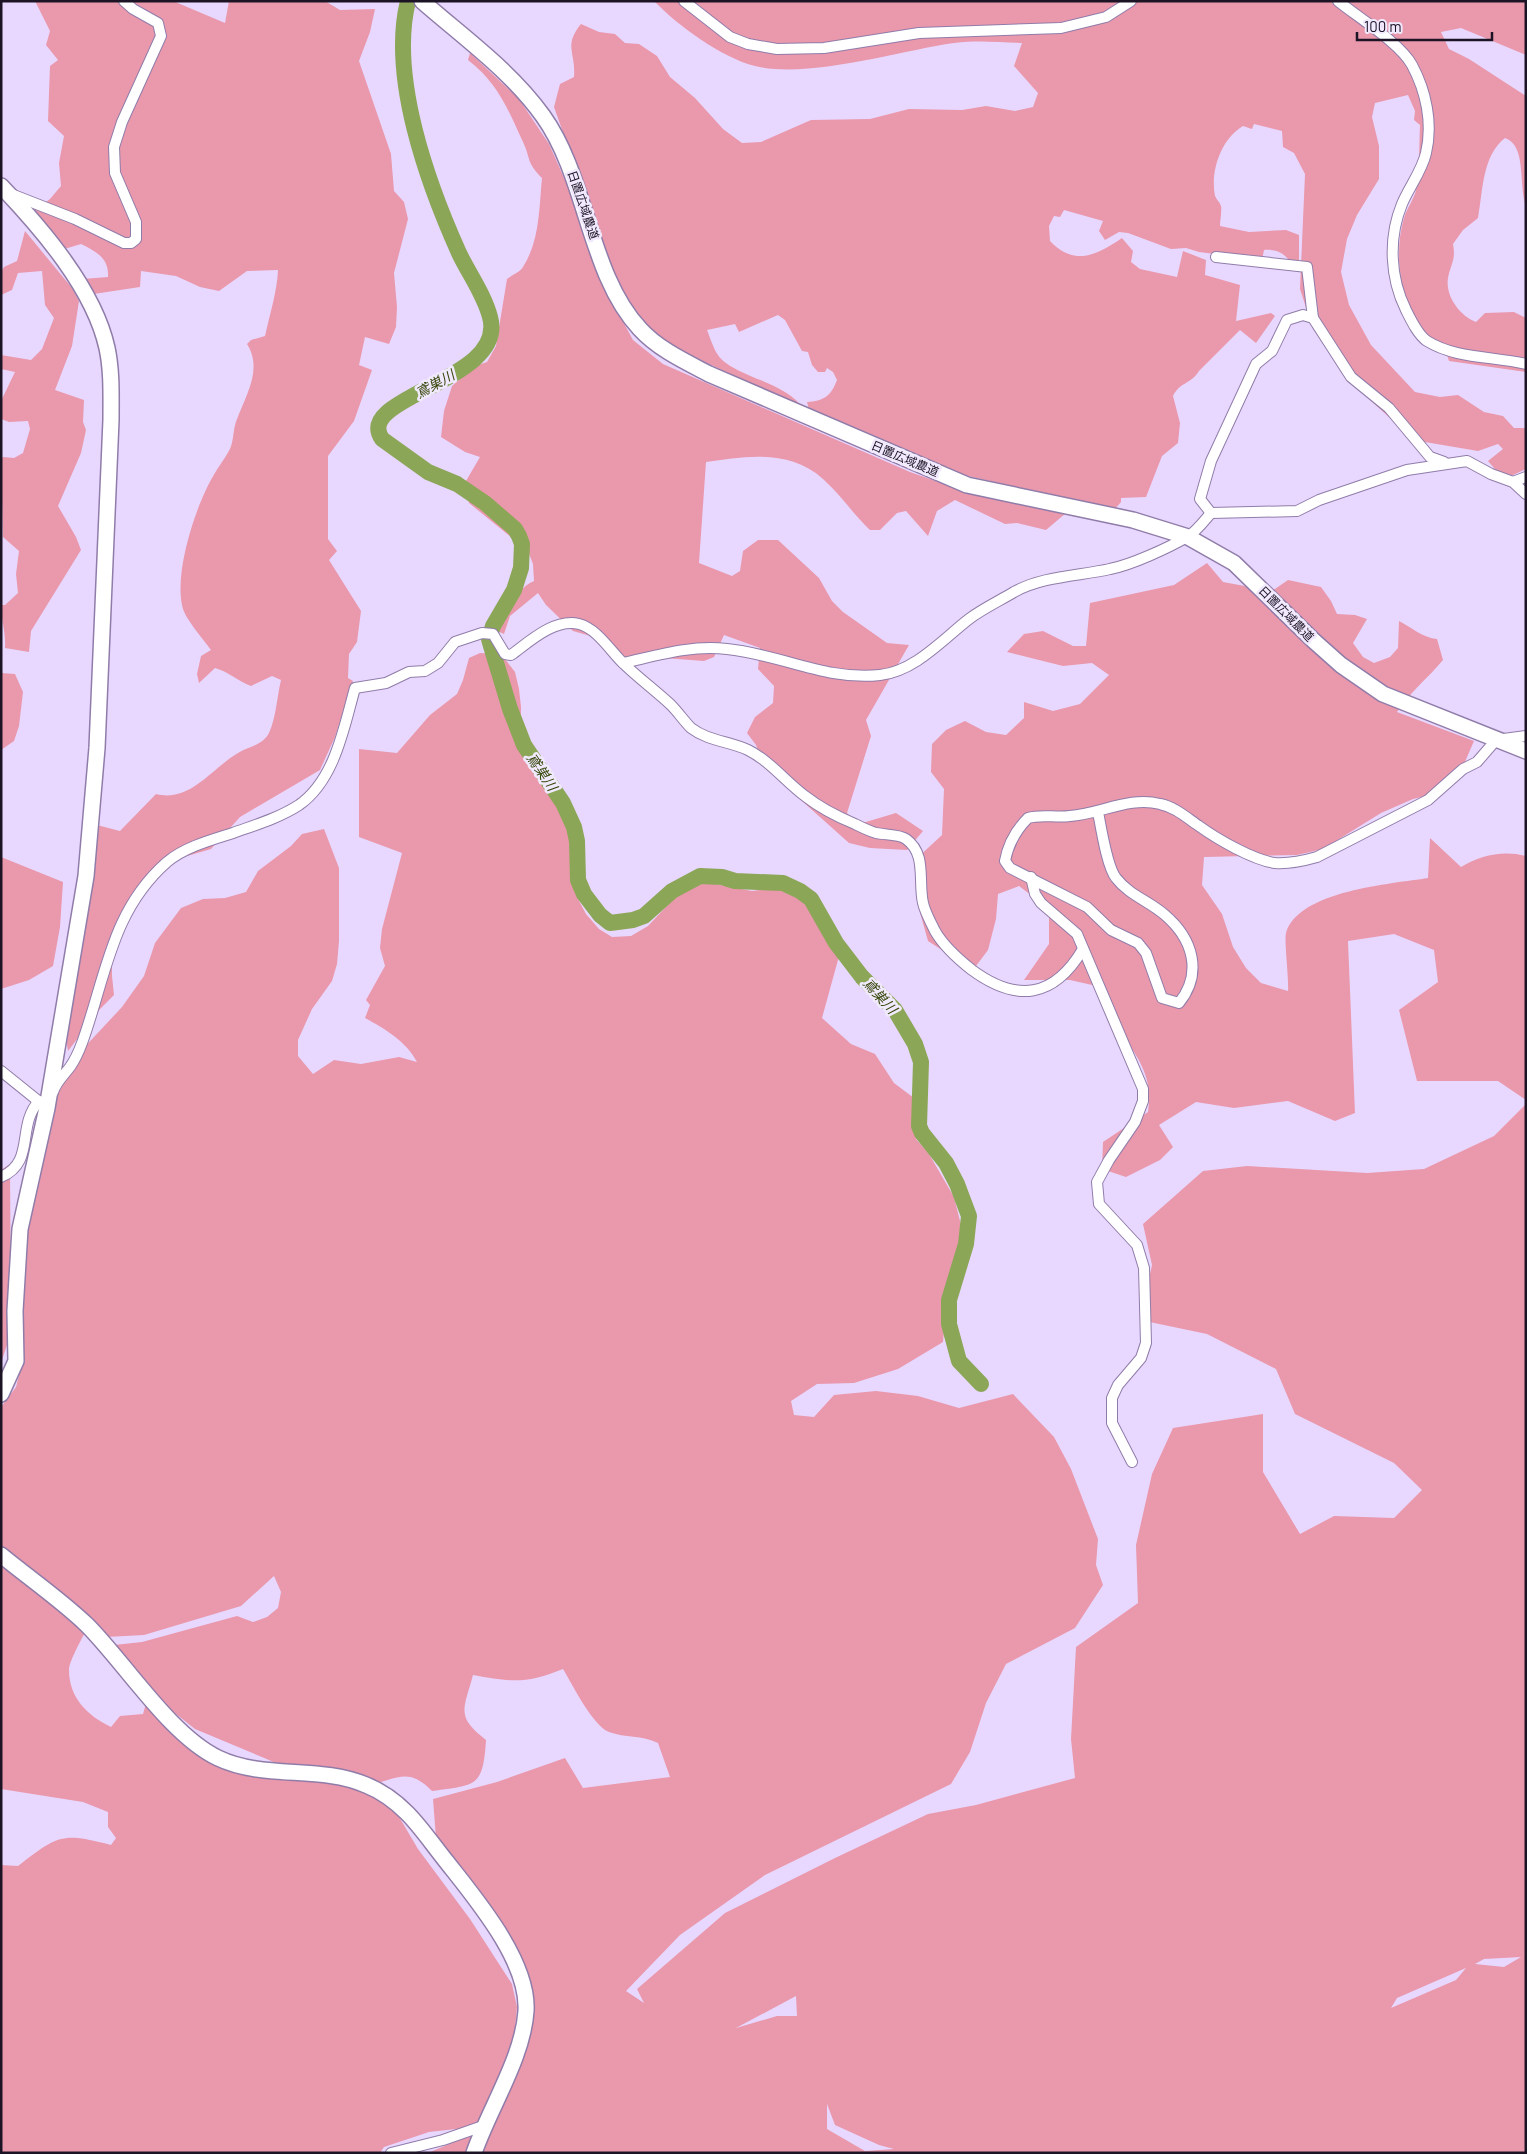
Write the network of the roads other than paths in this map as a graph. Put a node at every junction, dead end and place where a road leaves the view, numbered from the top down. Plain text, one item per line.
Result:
1 (124, 1) edge
2 (422, 1) edge
3 (684, 1) edge
4 (1131, 1) edge
5 (1338, 1) edge
6 (5, 190) edge
7 (1216, 257) dead end
8 (1313, 318) junction
9 (1526, 364) edge
10 (1444, 463) junction
11 (1526, 477) edge
12 (1513, 482) junction
13 (1526, 494) edge
14 (1211, 513) junction
15 (1188, 537) junction
16 (623, 663) junction
17 (1526, 736) edge
18 (1496, 740) junction
19 (1526, 751) edge
20 (1098, 812) junction
21 (1030, 877) junction
22 (1083, 949) junction
23 (1, 1071) edge
24 (43, 1104) junction
25 (1, 1178) edge
26 (1, 1394) edge
27 (1132, 1462) dead end
28 (1, 1554) edge
29 (483, 2126) junction
30 (391, 2153) edge
31 (474, 2153) edge

1 - 6 street
2 - 15 street, 日置広域農道
3 - 4 street
5 - 9 street
6 - 24 street
7 - 8 street
8 - 10 street
8 - 14 street
10 - 12 street
10 - 14 street
11 - 12 street
12 - 13 street
14 - 15 street
15 - 16 street
15 - 18 street, 日置広域農道
16 - 22 street
16 - 24 street
17 - 18 street
18 - 19 street, 日置広域農道
18 - 20 street
20 - 21 street
20 - 21 street
21 - 22 street
22 - 27 street
23 - 24 street
24 - 25 street
24 - 26 street
28 - 29 street
29 - 30 street
29 - 31 street

